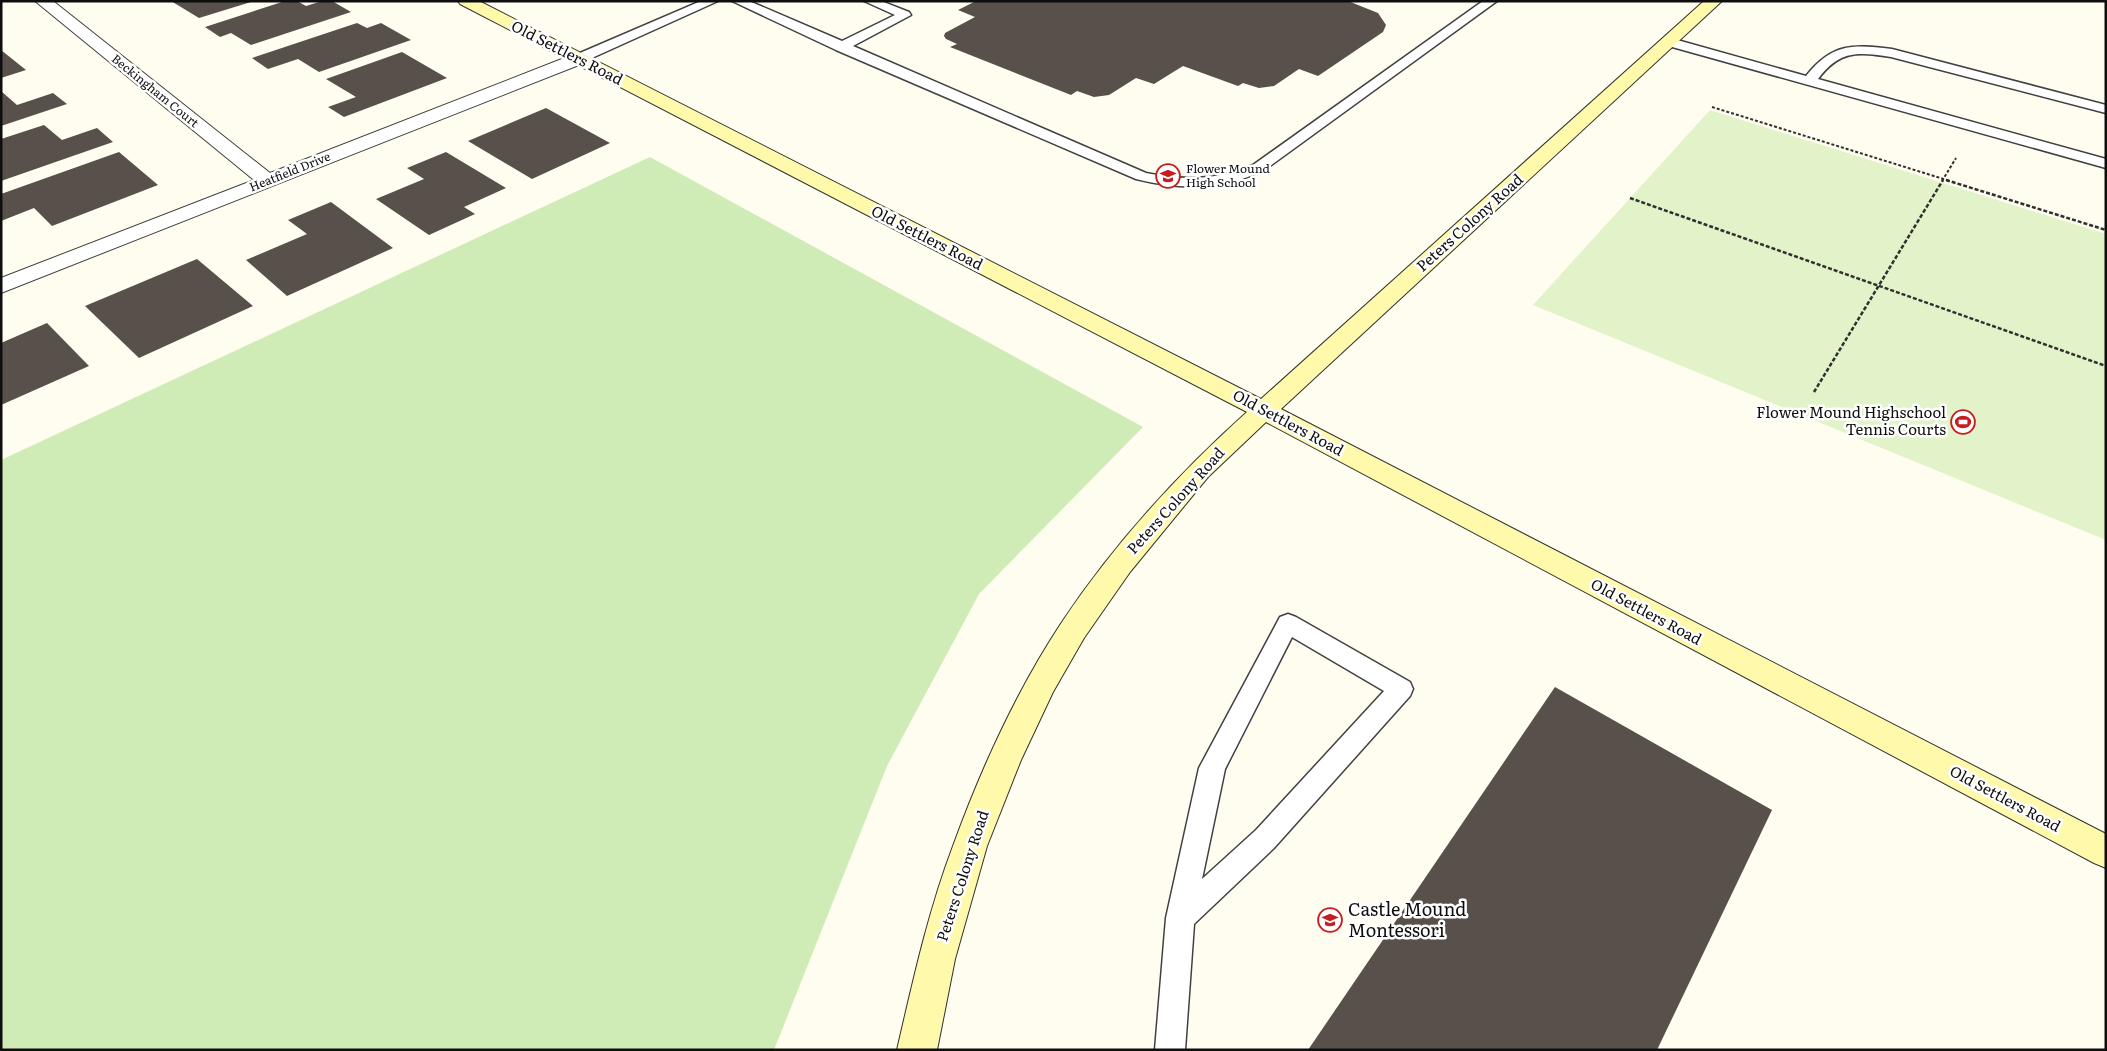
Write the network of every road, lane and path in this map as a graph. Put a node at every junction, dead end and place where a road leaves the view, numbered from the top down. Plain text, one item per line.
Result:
1 (43, 1) edge
2 (466, 1) edge
3 (712, 1) edge
4 (738, 1) edge
5 (870, 1) edge
6 (1491, 1) edge
7 (1714, 1) edge
8 (1670, 42) junction
9 (841, 47) junction
10 (578, 59) junction
11 (1809, 81) junction
12 (1712, 107) dead end
13 (2106, 109) edge
14 (1974, 127) junction
15 (2106, 164) edge
16 (1943, 179) junction
17 (268, 181) junction
18 (1630, 198) dead end
19 (2106, 230) edge
20 (1, 286) edge
21 (1878, 286) junction
22 (2106, 366) edge
23 (1814, 392) dead end
24 (1263, 410) junction
25 (2106, 852) edge
26 (1180, 918) junction
27 (917, 1050) edge
28 (1170, 1050) edge

1 - 17 street, Beckingham Court
2 - 10 main road, Old Settlers Road
3 - 10 lane
4 - 9 lane
5 - 9 lane
6 - 9 lane
7 - 8 main road, Peters Colony Road
8 - 11 lane
8 - 24 main road, Peters Colony Road
10 - 17 street, Heatfield Drive
10 - 24 main road, Old Settlers Road
11 - 13 lane
11 - 14 lane
12 - 16 path
14 - 15 lane
14 - 16 path
16 - 19 path
16 - 21 path
17 - 20 street, Heatfield Drive
18 - 21 path
21 - 22 path
21 - 23 path
24 - 25 main road, Old Settlers Road
24 - 27 main road, Peters Colony Road
26 - 26 lane
26 - 28 lane

